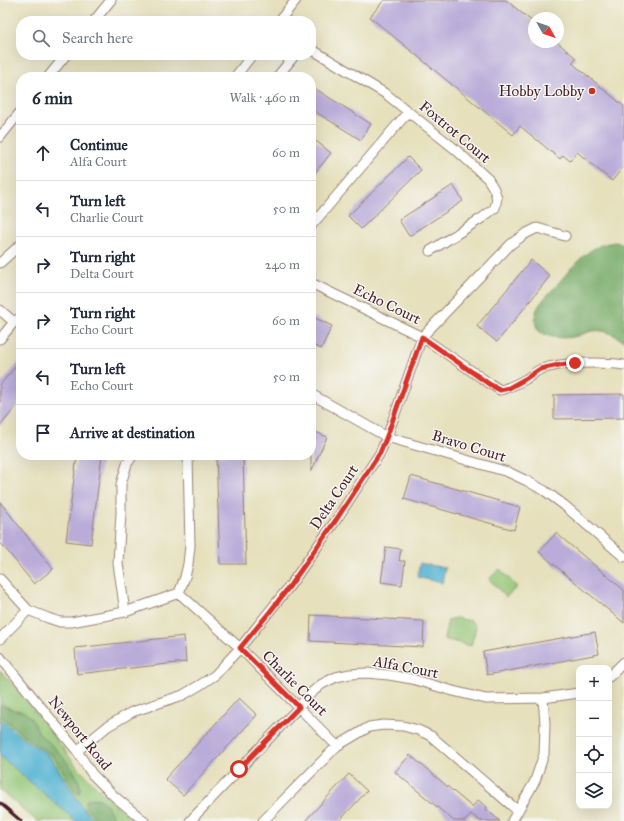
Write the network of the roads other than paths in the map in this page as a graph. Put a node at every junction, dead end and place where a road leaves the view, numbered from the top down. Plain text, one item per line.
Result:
1 (111, 0) edge
2 (296, 0) edge
3 (98, 16) edge
4 (283, 16) edge
5 (316, 52) edge
6 (62, 60) edge
7 (248, 60) edge
8 (291, 60) edge
9 (52, 72) edge
10 (239, 72) edge
11 (281, 72) edge
12 (408, 112) junction
13 (16, 117) edge
14 (0, 137) edge
15 (316, 220) edge
16 (565, 236) dead end
17 (16, 249) edge
18 (430, 251) dead end
19 (0, 263) edge
20 (316, 285) edge
21 (0, 310) edge
22 (16, 319) edge
23 (16, 322) edge
24 (422, 337) junction
25 (0, 339) edge
26 (624, 364) edge
27 (316, 397) edge
28 (387, 436) junction
29 (130, 460) edge
30 (188, 460) edge
31 (624, 557) edge
32 (0, 579) edge
33 (179, 593) junction
34 (28, 610) junction
35 (125, 612) junction
36 (0, 639) edge
37 (240, 648) junction
38 (0, 658) edge
39 (624, 662) edge
40 (612, 674) edge
41 (576, 693) edge
42 (543, 698) junction
43 (299, 707) junction
44 (337, 746) junction
45 (77, 751) junction
46 (518, 811) junction
47 (144, 821) edge
48 (190, 821) edge
49 (263, 821) edge
50 (512, 821) edge

1 - 3 street
2 - 4 street
5 - 12 street, Foxtrot Court
6 - 9 street
7 - 10 street
8 - 11 street
12 - 15 street
12 - 18 street, Foxtrot Court
13 - 14 street
16 - 24 street, Delta Court
17 - 19 street
20 - 24 street, Echo Court
21 - 22 street
23 - 25 street
24 - 26 street, Echo Court
24 - 28 street, Delta Court
27 - 28 street, Bravo Court
28 - 31 street, Bravo Court
28 - 37 street, Delta Court
29 - 35 street
30 - 33 street
32 - 34 street
33 - 35 street
33 - 37 street, Charlie Court
34 - 35 street
34 - 36 street
37 - 43 street, Charlie Court
37 - 45 street, Delta Court
38 - 45 street, Newport Road
39 - 40 street
41 - 42 street, Alfa Court
42 - 43 street, Alfa Court
42 - 46 street
43 - 44 street, Charlie Court
43 - 48 street, Alfa Court
44 - 46 street
44 - 49 street
45 - 47 street, Newport Road
46 - 50 street

